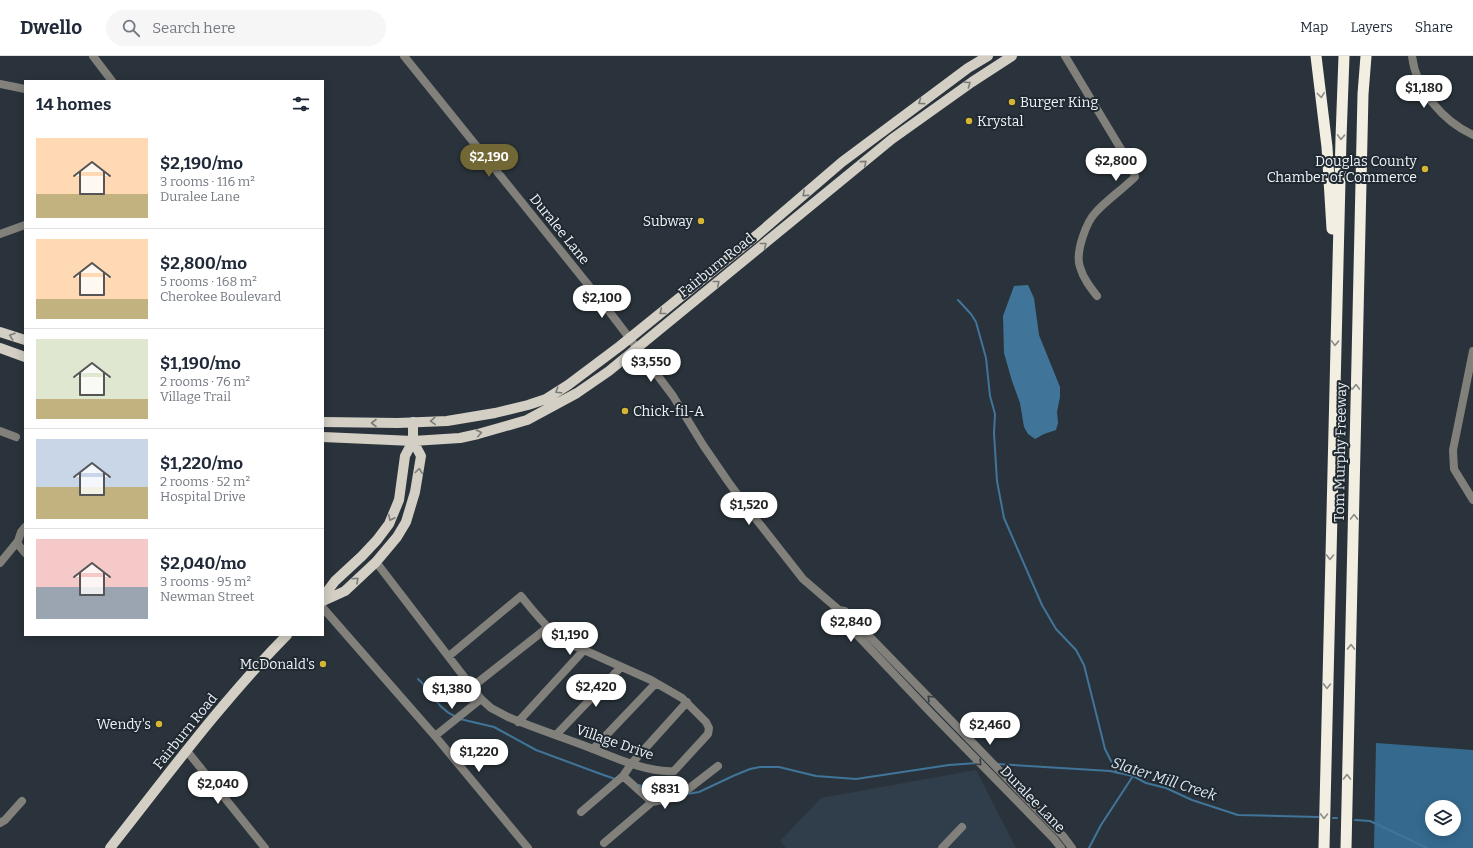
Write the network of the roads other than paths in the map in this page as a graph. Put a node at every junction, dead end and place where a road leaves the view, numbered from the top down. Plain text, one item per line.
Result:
1 (93, 56) edge
2 (404, 56) edge
3 (988, 56) edge
4 (1012, 56) edge
5 (1065, 56) edge
6 (1316, 56) edge
7 (1344, 56) edge
8 (1366, 56) edge
9 (1371, 56) edge
10 (1412, 56) edge
11 (111, 80) edge
12 (0, 84) edge
13 (24, 90) edge
14 (1363, 94) junction
15 (1473, 135) edge
16 (24, 225) edge
17 (0, 234) edge
18 (1097, 296) dead end
19 (1336, 304) junction
20 (0, 332) edge
21 (630, 338) junction
22 (24, 340) edge
23 (0, 348) edge
24 (637, 348) junction
25 (1473, 351) edge
26 (24, 357) edge
27 (324, 422) edge
28 (413, 422) junction
29 (0, 431) edge
30 (16, 437) dead end
31 (324, 437) edge
32 (413, 441) junction
33 (1473, 500) edge
34 (24, 528) edge
35 (17, 542) junction
36 (24, 551) edge
37 (376, 562) junction
38 (0, 563) edge
39 (324, 596) edge
40 (324, 601) edge
41 (324, 609) edge
42 (839, 610) junction
43 (547, 628) junction
44 (286, 636) edge
45 (584, 650) junction
46 (449, 656) junction
47 (621, 666) junction
48 (656, 683) junction
49 (472, 687) junction
50 (481, 699) junction
51 (687, 702) junction
52 (518, 722) junction
53 (556, 735) junction
54 (435, 736) junction
55 (594, 749) junction
56 (187, 750) junction
57 (632, 763) junction
58 (718, 766) dead end
59 (623, 776) junction
60 (22, 800) dead end
61 (652, 802) junction
62 (581, 812) dead end
63 (0, 823) edge
64 (962, 827) dead end
65 (604, 843) dead end
66 (110, 848) edge
67 (266, 848) edge
68 (528, 848) edge
69 (942, 848) edge
70 (1061, 848) edge
71 (1072, 848) edge
72 (1324, 848) edge
73 (1346, 848) edge

1 - 11 street
2 - 21 street, Duralee Lane
3 -> 21 main road, Fairburn Road
24 -> 4 main road, Fairburn Road
5 - 18 street
6 -> 19 highway
7 -> 19 highway, Tom Murphy Freeway
8 - 14 highway, Tom Murphy Freeway
9 - 14 highway
10 - 15 street
12 - 13 street
73 -> 14 highway, Tom Murphy Freeway
16 - 17 street
19 -> 72 highway, Tom Murphy Freeway
22 -> 20 main road
21 - 24 street, Duralee Lane
21 -> 28 main road, Fairburn Road
23 - 26 main road
32 -> 24 main road, Fairburn Road
24 - 42 street, Duralee Lane
25 - 33 street
28 -> 27 main road, Fairburn Road
28 - 32 main road
29 - 30 street
31 - 32 main road, Fairburn Road
37 -> 32 main road
32 -> 39 main road
34 - 35 street
35 - 36 street
35 - 38 street
40 -> 37 main road
37 - 46 street, Village Drive
41 - 54 street
42 -> 70 street, Duralee Lane
71 -> 42 street, Duralee Lane
43 - 45 street
43 - 46 street
43 - 49 street
44 - 56 main road, Fairburn Road
45 - 47 street
45 - 52 street
46 - 49 street, Village Drive
47 - 48 street
47 - 53 street
48 - 51 street
48 - 55 street
49 - 50 street, Village Drive
50 - 52 street, Village Drive
50 - 54 street
51 - 57 street
51 - 57 street, Village Drive
52 - 53 street, Village Drive
53 - 55 street, Village Drive
54 - 68 street
55 - 57 street, Village Drive
56 - 66 main road, Fairburn Road
56 - 67 street
57 - 59 street
58 - 61 street
59 - 61 street
59 - 62 street
60 - 63 street
61 - 65 street
64 - 69 street

